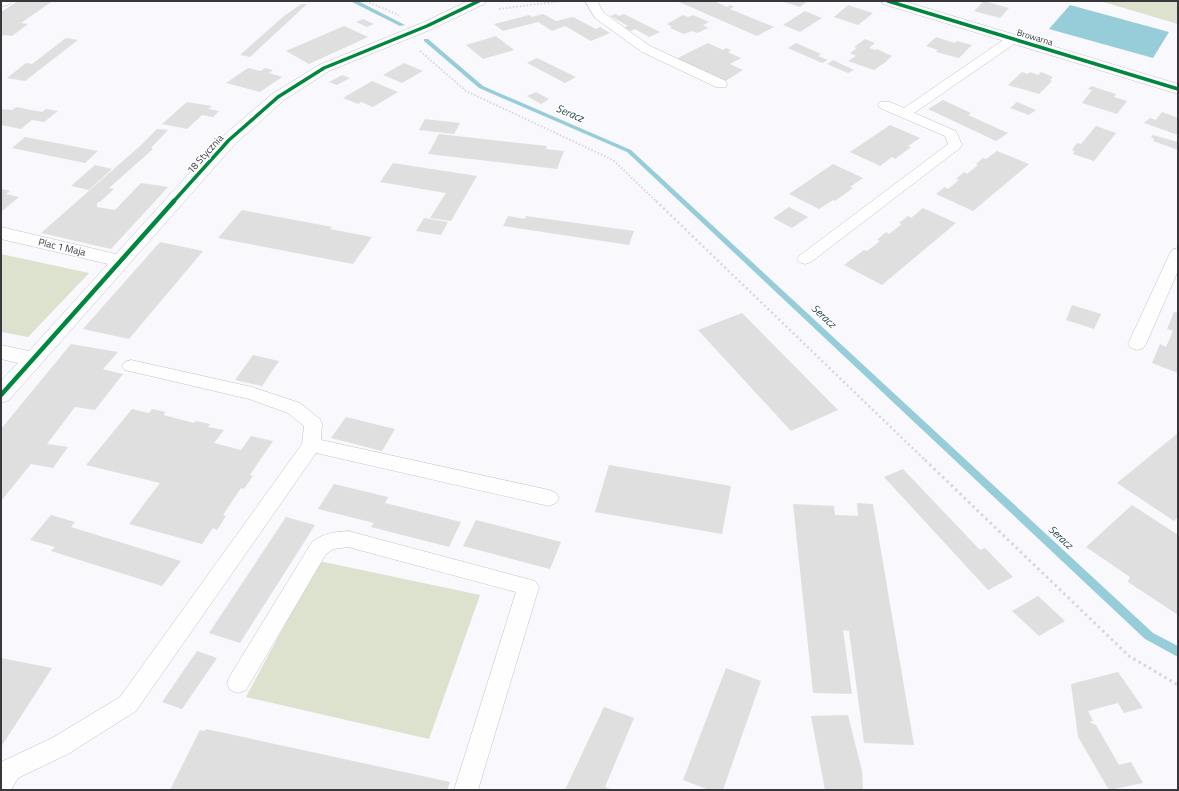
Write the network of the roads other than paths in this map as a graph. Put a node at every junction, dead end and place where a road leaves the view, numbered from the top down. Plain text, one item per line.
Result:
1 (5, 1) edge
2 (479, 1) edge
3 (591, 1) edge
4 (888, 1) edge
5 (1, 3) edge
6 (1013, 39) junction
7 (721, 84) dead end
8 (1178, 89) edge
9 (884, 105) dead end
10 (904, 114) junction
11 (1, 233) edge
12 (1178, 253) edge
13 (805, 259) dead end
14 (122, 261) junction
15 (1137, 344) dead end
16 (1, 352) edge
17 (34, 359) junction
18 (131, 366) dead end
19 (1, 395) edge
20 (311, 445) junction
21 (549, 498) dead end
22 (238, 683) dead end
23 (1, 784) edge
24 (466, 790) edge

1 - 5 street
2 - 14 street, 18 Stycznia
3 - 7 lane
4 - 6 street, Browarna
6 - 8 street, Browarna
6 - 10 lane
9 - 10 lane
10 - 13 lane
11 - 14 street, Plac 1 Maja
12 - 15 lane
14 - 17 street, 18 Stycznia
16 - 17 street
17 - 19 street, 18 Stycznia
18 - 20 lane
20 - 21 lane
20 - 23 lane
22 - 24 lane

